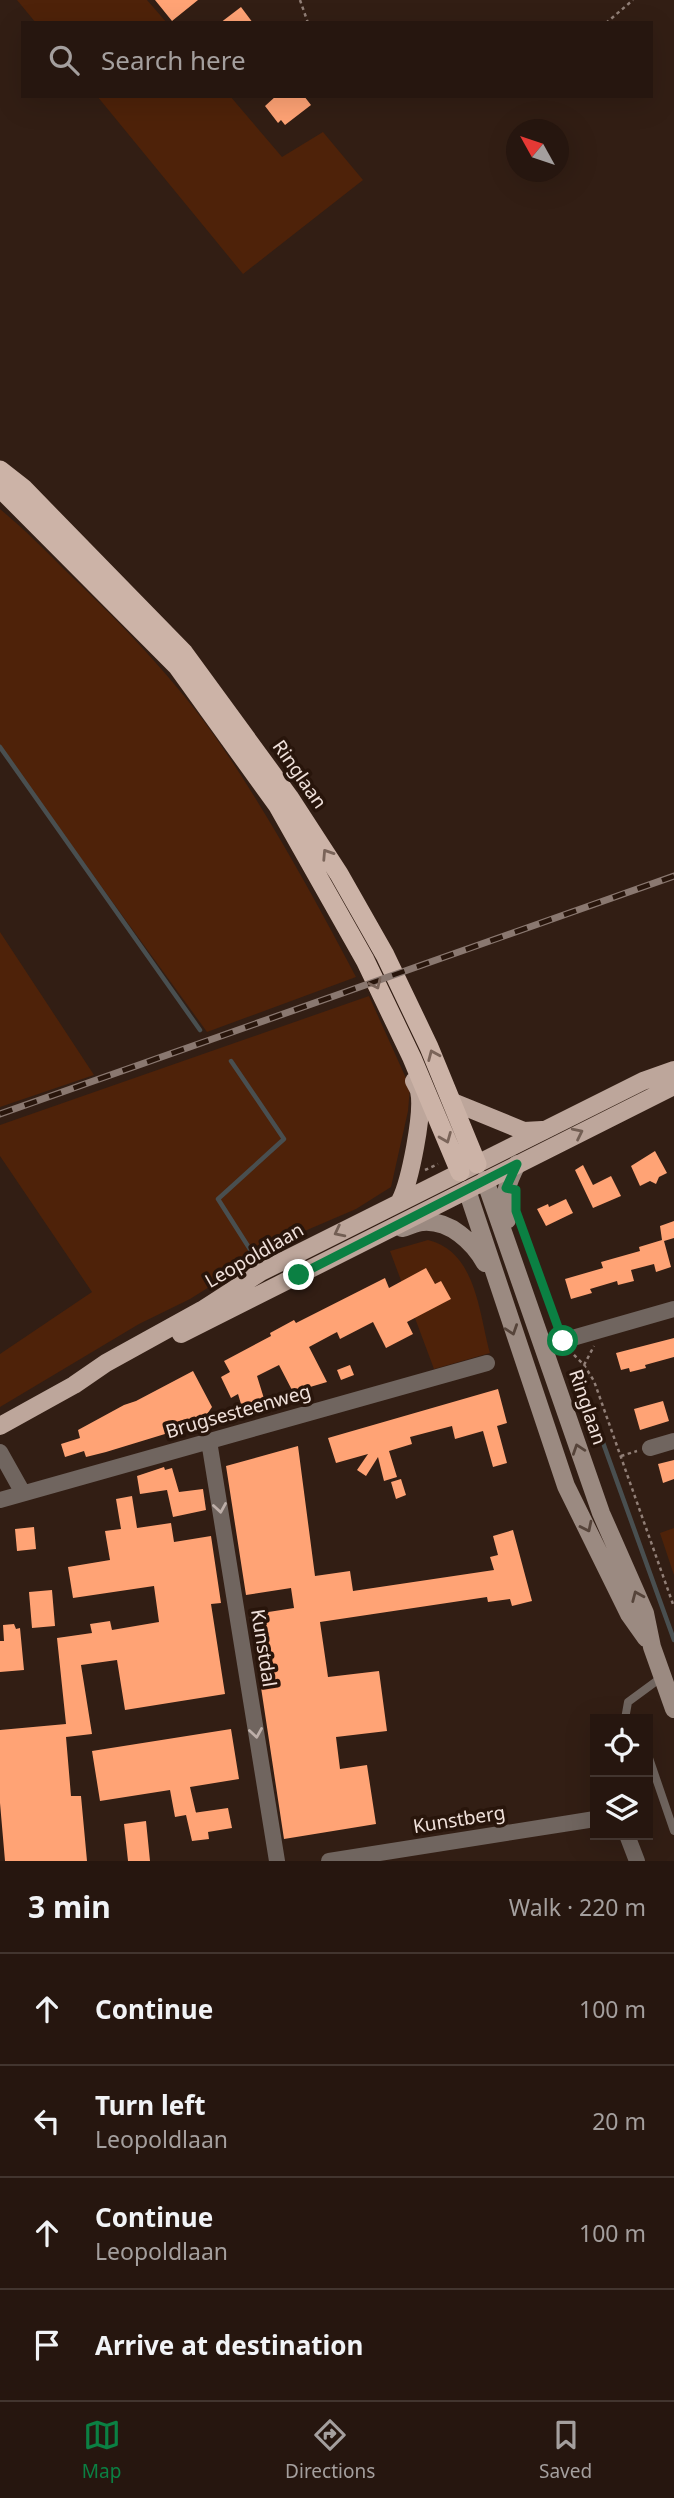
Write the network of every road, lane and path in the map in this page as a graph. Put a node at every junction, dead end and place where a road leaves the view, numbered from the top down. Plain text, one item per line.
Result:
1 (300, 0) edge
2 (633, 0) edge
3 (307, 21) edge
4 (608, 21) edge
5 (0, 470) edge
6 (0, 488) edge
7 (412, 1058) junction
8 (674, 1070) edge
9 (674, 1086) edge
10 (453, 1102) junction
11 (545, 1130) junction
12 (517, 1164) junction
13 (410, 1171) junction
14 (468, 1173) junction
15 (400, 1201) junction
16 (521, 1223) dead end
17 (387, 1230) junction
18 (506, 1241) junction
19 (498, 1288) junction
20 (674, 1309) edge
21 (560, 1333) junction
22 (572, 1341) junction
23 (487, 1363) dead end
24 (74, 1385) junction
25 (0, 1426) edge
26 (209, 1441) junction
27 (674, 1441) edge
28 (650, 1448) dead end
29 (0, 1452) edge
30 (23, 1493) junction
31 (0, 1500) edge
32 (674, 1607) edge
33 (652, 1647) junction
34 (663, 1676) junction
35 (674, 1709) edge
36 (626, 1714) edge
37 (653, 1770) edge
38 (590, 1820) edge
39 (674, 1831) edge
40 (629, 1840) edge
41 (277, 1861) edge
42 (329, 1861) edge
43 (637, 1861) edge

1 - 3 path
2 - 4 path
10 -> 5 highway, Ringlaan
6 -> 7 highway, Ringlaan
7 - 13 main road
7 -> 14 highway, Ringlaan
8 - 11 main road, Leopoldlaan
12 -> 9 main road, Leopoldlaan
10 - 11 main road
10 - 14 highway, Ringlaan
11 - 14 main road, Leopoldlaan
12 - 14 main road, Leopoldlaan
12 - 18 main road
13 - 14 path
13 - 15 main road
14 - 15 main road, Leopoldlaan
14 - 17 main road, Leopoldlaan
14 - 18 main road, Ringlaan
14 - 19 main road, Ringlaan
15 -> 24 main road, Leopoldlaan
16 - 21 path
17 - 19 main road
17 - 24 main road, Leopoldlaan
33 -> 18 main road, Ringlaan
19 -> 33 main road, Ringlaan
20 - 22 street
21 - 22 path
21 - 22 path
22 - 32 path
23 - 26 street, Brugsesteenweg
24 - 25 main road, Leopoldlaan
26 - 30 street, Brugsesteenweg
26 -> 41 street, Kunstdal
27 - 28 street
29 - 30 street
30 - 31 street, Brugsesteenweg
33 - 34 main road, Ringlaan
34 - 35 main road, Ringlaan
34 - 36 lane
37 - 39 lane
38 - 42 street, Kunstberg
40 - 43 street

